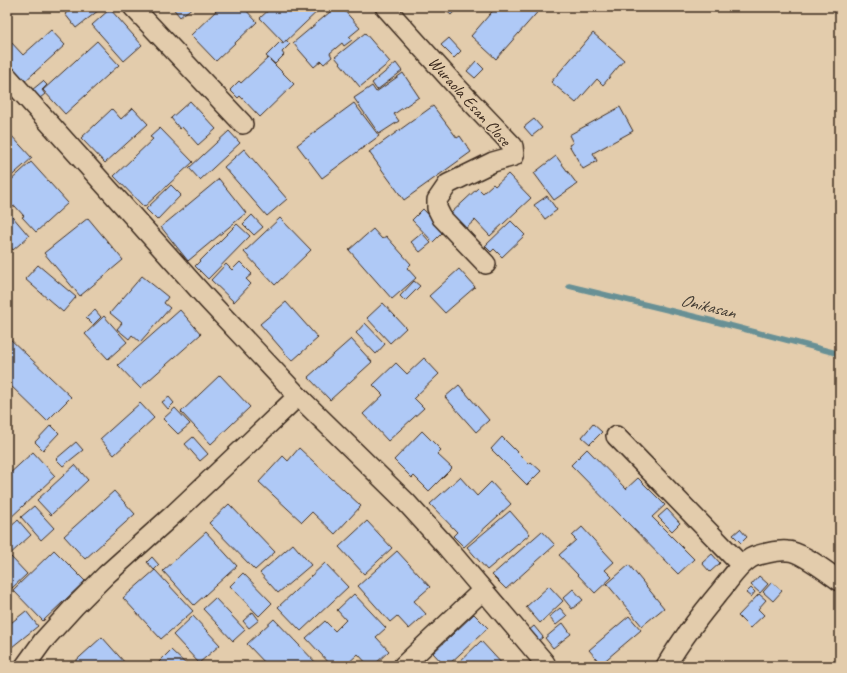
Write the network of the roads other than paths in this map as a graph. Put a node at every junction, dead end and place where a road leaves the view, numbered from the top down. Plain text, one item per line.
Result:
1 (133, 7) edge
2 (384, 7) edge
3 (7, 76) edge
4 (244, 124) dead end
5 (486, 264) dead end
6 (298, 396) junction
7 (616, 436) dead end
8 (741, 565) junction
9 (840, 581) edge
10 (483, 590) junction
11 (545, 663) dead end
12 (25, 666) edge
13 (403, 666) edge
14 (666, 666) edge

1 - 4 street
2 - 5 street, Wuraola Esan Close
3 - 6 street
6 - 10 street
6 - 12 street
7 - 8 street
8 - 9 street
8 - 14 street
10 - 11 street
10 - 13 street

